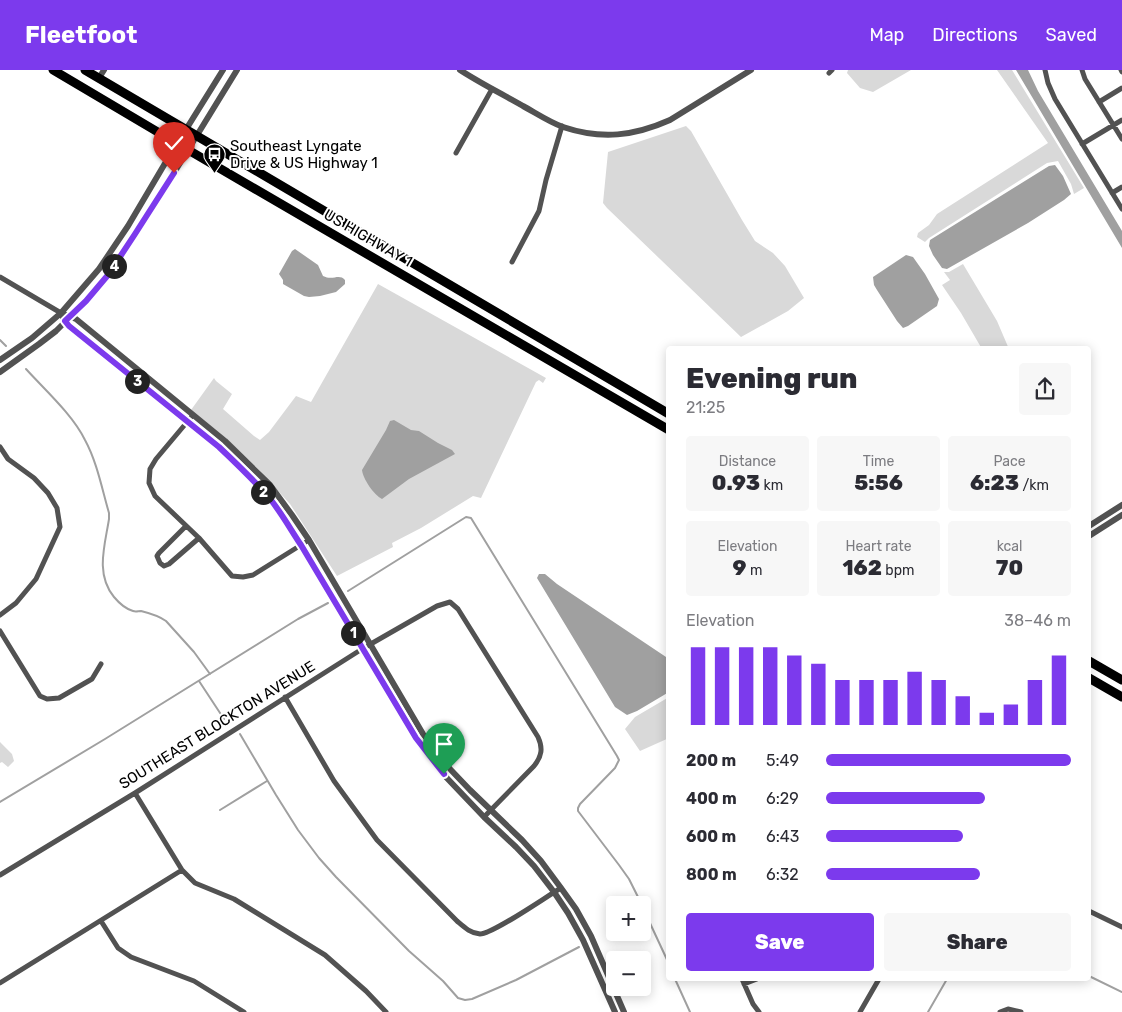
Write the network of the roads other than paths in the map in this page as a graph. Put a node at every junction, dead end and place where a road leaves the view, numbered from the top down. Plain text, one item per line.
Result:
1 (53, 70) edge
2 (85, 70) edge
3 (104, 70) edge
4 (223, 70) edge
5 (237, 70) edge
6 (460, 70) edge
7 (751, 70) edge
8 (1045, 70) edge
9 (1082, 70) edge
10 (99, 78) junction
11 (1122, 88) edge
12 (492, 89) junction
13 (1099, 102) junction
14 (1122, 120) edge
15 (1114, 125) junction
16 (562, 126) junction
17 (186, 130) junction
18 (197, 136) junction
19 (1122, 139) edge
20 (178, 144) junction
21 (1082, 144) junction
22 (189, 150) junction
23 (456, 153) dead end
24 (1122, 187) edge
25 (1112, 193) junction
26 (1122, 209) edge
27 (512, 262) dead end
28 (0, 277) edge
29 (474, 299) junction
30 (448, 301) junction
31 (488, 307) junction
32 (468, 312) junction
33 (61, 313) junction
34 (67, 319) junction
35 (0, 360) edge
36 (131, 365) junction
37 (0, 372) edge
38 (125, 372) junction
39 (666, 412) edge
40 (193, 415) junction
41 (187, 421) junction
42 (666, 428) edge
43 (0, 447) edge
44 (258, 473) junction
45 (252, 479) junction
46 (1122, 505) edge
47 (1122, 516) edge
48 (1091, 525) edge
49 (186, 526) junction
50 (1091, 535) edge
51 (199, 538) junction
52 (309, 540) junction
53 (301, 545) junction
54 (0, 615) edge
55 (0, 631) edge
56 (370, 644) junction
57 (362, 649) junction
58 (1091, 662) edge
59 (102, 664) dead end
60 (1091, 679) edge
61 (1122, 680) edge
62 (1122, 697) edge
63 (285, 698) junction
64 (135, 793) junction
65 (491, 810) junction
66 (484, 816) junction
67 (182, 870) junction
68 (0, 875) edge
69 (561, 888) junction
70 (554, 892) junction
71 (1091, 912) edge
72 (101, 921) junction
73 (1122, 927) edge
74 (602, 961) junction
75 (594, 964) junction
76 (743, 981) edge
77 (878, 981) edge
78 (0, 983) edge
79 (244, 1012) edge
80 (386, 1012) edge
81 (615, 1012) edge
82 (624, 1012) edge
83 (759, 1012) edge
84 (860, 1012) edge
85 (1000, 1012) edge
86 (1021, 1012) edge

1 - 20 main road, US HIGHWAY 1
2 - 10 main road, US HIGHWAY 1
3 - 10 street
4 - 17 street
5 - 18 street
6 - 12 street
7 - 16 street
8 - 21 street
9 - 13 street
10 - 17 main road, US HIGHWAY 1
11 - 13 street
12 - 16 street
12 - 23 street
13 - 15 street
14 - 15 street
15 - 19 street
15 - 21 street
16 - 27 street
17 - 18 main road, US HIGHWAY 1
17 - 20 street
18 - 22 street
18 - 29 main road, US HIGHWAY 1
20 - 22 main road, US HIGHWAY 1
20 - 33 street
21 - 25 street
22 - 30 main road, US HIGHWAY 1
22 - 34 street
24 - 25 street
25 - 26 street
28 - 33 street
29 - 30 main road
29 - 31 main road, US HIGHWAY 1
30 - 32 main road, US HIGHWAY 1
31 - 32 main road
31 - 39 main road, US HIGHWAY 1
32 - 42 main road, US HIGHWAY 1
33 - 34 street
33 - 35 street
34 - 36 street
34 - 37 street
34 - 38 street
36 - 38 street
36 - 40 street
38 - 41 street
40 - 41 street
40 - 44 street
41 - 45 street
41 - 49 street
43 - 54 street
44 - 45 street
44 - 52 street
45 - 53 street
46 - 48 street
47 - 50 street
49 - 51 street
49 - 51 street
51 - 53 street
52 - 53 street
52 - 56 street
53 - 57 street
55 - 59 street
56 - 57 street, SOUTHEAST BLOCKTON AVENUE
56 - 65 street
56 - 65 street, SOUTHEAST BLOCKTON AVENUE
57 - 63 street, SOUTHEAST BLOCKTON AVENUE
57 - 66 street
58 - 61 main road
60 - 62 main road
63 - 64 street, SOUTHEAST BLOCKTON AVENUE
63 - 70 street
64 - 67 street
64 - 68 street, SOUTHEAST BLOCKTON AVENUE
65 - 66 street
65 - 69 street
66 - 70 street
67 - 72 street
67 - 80 street
69 - 70 street
69 - 74 street
70 - 75 street
71 - 73 street
72 - 78 street
72 - 79 street
74 - 75 street
74 - 82 street
75 - 81 street
76 - 83 street
77 - 84 street
85 - 86 street

